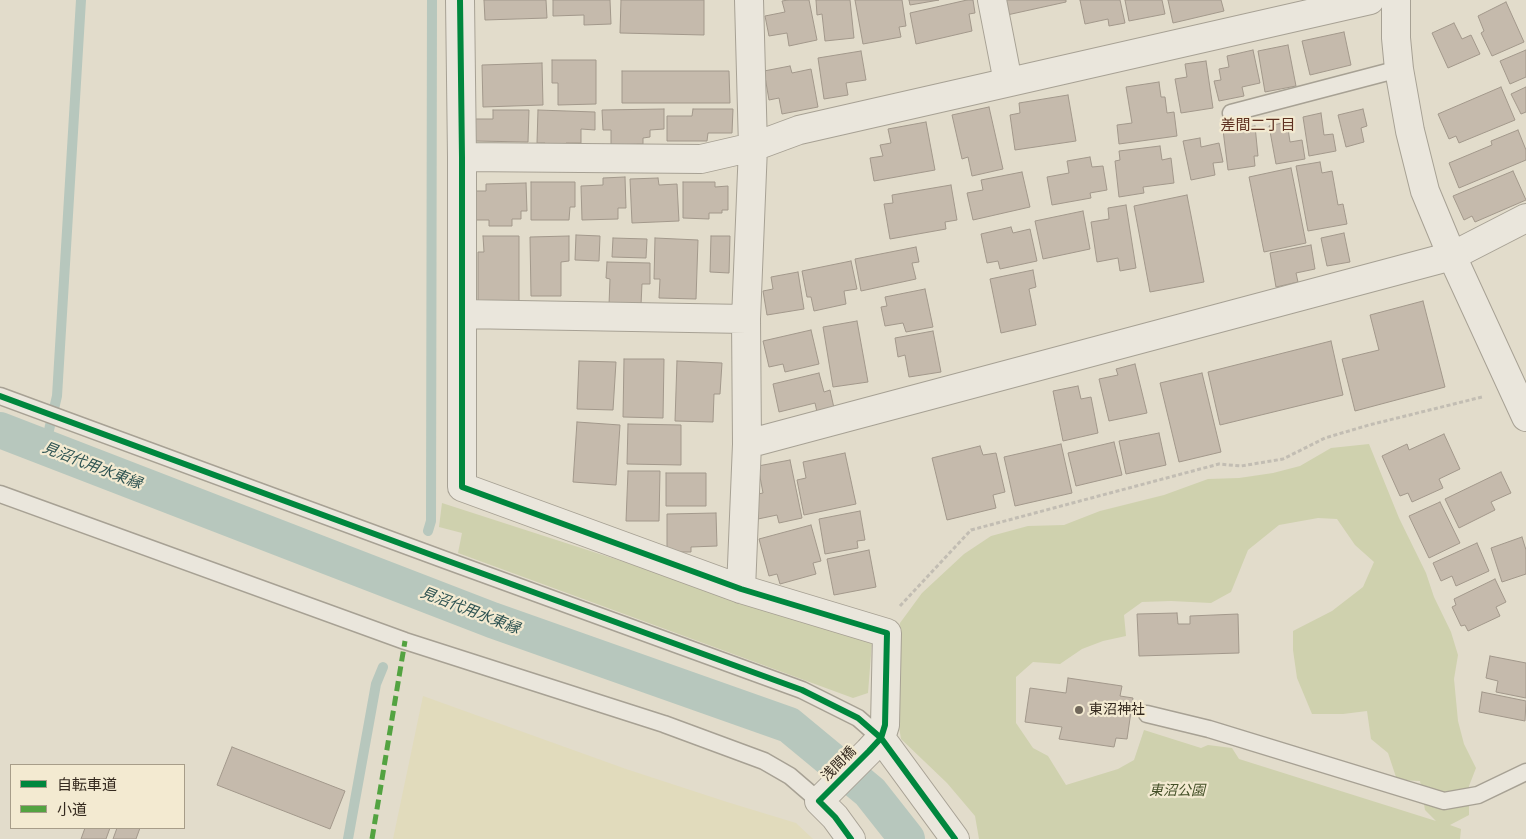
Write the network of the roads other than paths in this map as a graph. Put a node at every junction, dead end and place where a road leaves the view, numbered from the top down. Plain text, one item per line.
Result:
1 (460, 0) edge
2 (749, 0) edge
3 (992, 0) edge
4 (1370, 0) edge
5 (1396, 0) edge
6 (1399, 69) junction
7 (1008, 82) junction
8 (1231, 113) dead end
9 (753, 147) junction
10 (462, 157) junction
11 (1526, 218) edge
12 (1452, 256) junction
13 (462, 314) junction
14 (746, 319) junction
15 (0, 396) edge
16 (1526, 417) edge
17 (747, 444) junction
18 (0, 494) edge
19 (741, 589) junction
20 (1147, 714) dead end
21 (875, 744) junction
22 (1526, 772) edge
23 (823, 797) junction
24 (851, 839) edge
25 (955, 839) edge

1 - 10 street
2 - 9 street
3 - 7 street
4 - 7 street
5 - 6 street
6 - 8 lane
6 - 12 street
7 - 9 street
9 - 10 street
9 - 14 street
10 - 13 street
11 - 12 street
12 - 16 street
12 - 17 street
13 - 14 street
13 - 19 street
14 - 17 street
15 - 21 lane
17 - 19 street
18 - 23 lane
19 - 21 street
20 - 22 lane
21 - 23 street, 浅間橋
21 - 25 street
23 - 24 street

